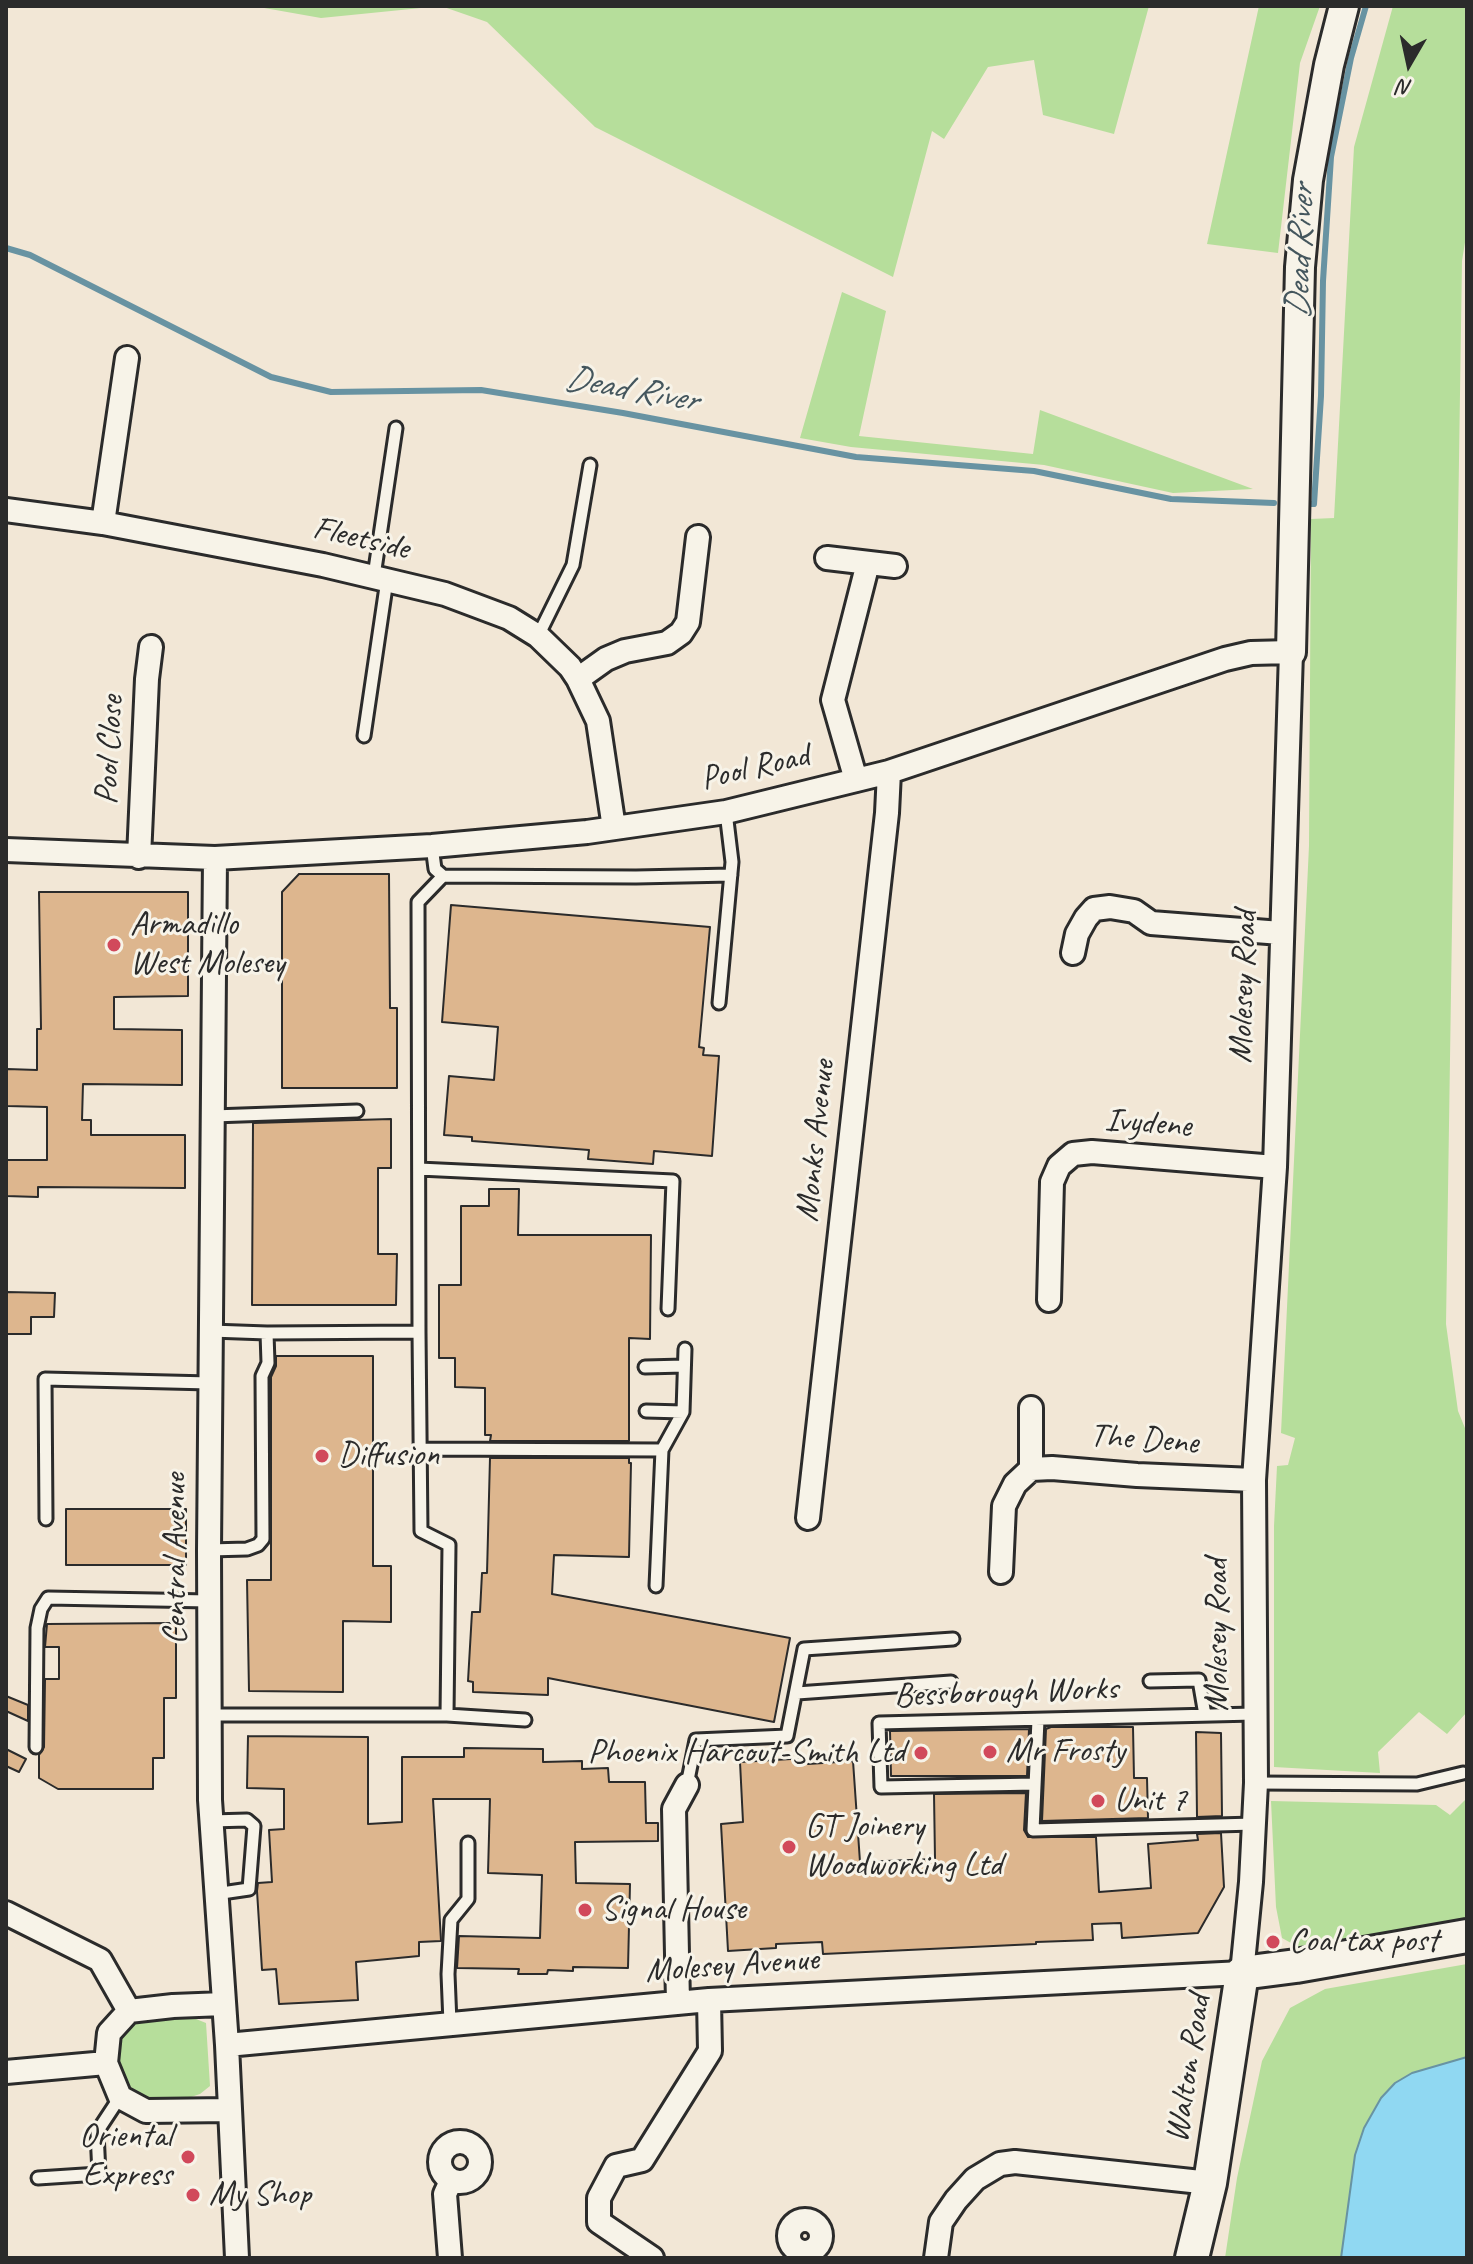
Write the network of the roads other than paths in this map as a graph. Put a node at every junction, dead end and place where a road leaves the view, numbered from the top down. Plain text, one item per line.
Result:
1 (1344, 6) edge
2 (127, 358) dead end
3 (396, 428) dead end
4 (590, 465) dead end
5 (6, 510) edge
6 (103, 523) junction
7 (698, 537) dead end
8 (827, 558) dead end
9 (868, 563) junction
10 (895, 566) dead end
11 (381, 578) junction
12 (538, 636) junction
13 (151, 647) dead end
14 (1291, 652) junction
15 (578, 679) junction
16 (364, 736) dead end
17 (889, 772) junction
18 (856, 780) junction
19 (726, 812) junction
20 (614, 828) junction
21 (432, 846) junction
22 (6, 850) edge
23 (139, 857) junction
24 (215, 858) junction
25 (731, 875) junction
26 (443, 876) junction
27 (1281, 933) junction
28 (1073, 953) dead end
29 (719, 1003) dead end
30 (357, 1111) dead end
31 (213, 1126) junction
32 (1275, 1167) junction
33 (419, 1169) junction
34 (1049, 1300) dead end
35 (668, 1309) dead end
36 (211, 1331) junction
37 (419, 1332) junction
38 (267, 1333) junction
39 (685, 1349) dead end
40 (684, 1366) junction
41 (645, 1367) dead end
42 (210, 1383) junction
43 (1031, 1408) dead end
44 (646, 1411) dead end
45 (683, 1412) junction
46 (420, 1449) junction
47 (662, 1450) junction
48 (1031, 1469) junction
49 (1254, 1480) junction
50 (808, 1518) dead end
51 (46, 1519) dead end
52 (209, 1550) junction
53 (1001, 1572) dead end
54 (656, 1586) dead end
55 (209, 1601) junction
56 (953, 1639) dead end
57 (1150, 1681) dead end
58 (951, 1682) dead end
59 (797, 1693) junction
60 (1254, 1714) junction
61 (210, 1715) junction
62 (447, 1715) junction
63 (1205, 1715) junction
64 (525, 1720) dead end
65 (1038, 1720) junction
66 (36, 1747) dead end
67 (1463, 1773) dead end
68 (1256, 1783) junction
69 (1035, 1784) junction
70 (687, 1785) joint
71 (211, 1821) junction
72 (1254, 1824) junction
73 (468, 1843) dead end
74 (215, 1894) junction
75 (6, 1913) edge
76 (1467, 1936) edge
77 (1242, 1973) junction
78 (709, 2000) junction
79 (678, 2003) junction
80 (224, 2004) junction
81 (129, 2011) junction
82 (450, 2023) junction
83 (227, 2045) junction
84 (106, 2063) junction
85 (6, 2072) edge
86 (120, 2097) junction
87 (229, 2110) junction
88 (38, 2178) dead end
89 (451, 2181) dead end
90 (1210, 2183) junction
91 (237, 2258) edge
92 (450, 2258) edge
93 (652, 2258) edge
94 (936, 2258) edge
95 (1192, 2258) edge

1 - 14 street, Molesey Road
2 - 6 street
3 - 11 lane
4 - 12 lane
5 - 6 street, Fleetside
6 - 11 street, Fleetside
7 - 15 street
8 - 9 street
9 - 10 street
9 - 18 street
11 - 12 street, Fleetside
11 - 16 lane
12 - 15 street, Fleetside
13 - 23 street, Pool Close
14 - 17 street, Pool Road
14 - 27 street, Molesey Road
15 - 20 street, Fleetside
17 - 18 street, Pool Road
17 - 50 street, Monks Avenue
18 - 19 street, Pool Road
19 - 20 street, Pool Road
19 - 25 lane
20 - 21 street, Pool Road
21 - 24 street, Pool Road
21 - 26 lane
22 - 23 street, Pool Road
23 - 24 street, Pool Road
24 - 31 street, Central Avenue
25 - 26 lane
25 - 29 lane
26 - 33 lane
27 - 28 street
27 - 32 street, Molesey Road
30 - 31 lane
31 - 36 street, Central Avenue
32 - 34 street, Ivydene
32 - 49 street, Molesey Road
33 - 35 lane
33 - 37 lane
36 - 38 lane
36 - 42 street, Central Avenue
37 - 38 lane
37 - 46 lane
38 - 52 lane
39 - 40 lane
40 - 41 lane
40 - 45 lane
42 - 51 lane
42 - 52 street, Central Avenue
43 - 48 street
44 - 45 lane
45 - 47 lane
46 - 47 lane
46 - 62 lane
47 - 54 lane
48 - 49 street, The Dene
48 - 53 street
49 - 60 street, Molesey Road
52 - 55 street, Central Avenue
55 - 61 street, Central Avenue
55 - 66 lane
56 - 59 lane
57 - 63 lane
58 - 59 lane
59 - 70 lane
60 - 63 lane, Bessborough Works
60 - 68 street, Molesey Road
61 - 62 lane
61 - 71 street, Central Avenue
62 - 64 lane
63 - 65 lane, Bessborough Works
65 - 69 lane
65 - 69 lane, Bessborough Works
67 - 68 lane
68 - 72 street, Molesey Road
69 - 72 lane
70 - 79 street
71 - 74 street, Central Avenue
71 - 74 lane
72 - 77 street, Molesey Road
73 - 82 lane
74 - 80 street, Central Avenue
75 - 81 street
76 - 77 main road, Walton Road
77 - 78 street, Molesey Avenue
77 - 90 main road, Walton Road
78 - 79 street, Molesey Avenue
78 - 93 street
79 - 82 street, Molesey Avenue
80 - 81 street
80 - 83 street, Central Avenue
81 - 84 street
82 - 83 street, Molesey Avenue
83 - 87 street, Central Avenue
84 - 85 street
84 - 86 street
86 - 87 street
86 - 88 lane
87 - 91 street, Central Avenue
89 - 92 street
90 - 94 street
90 - 95 main road, Walton Road

